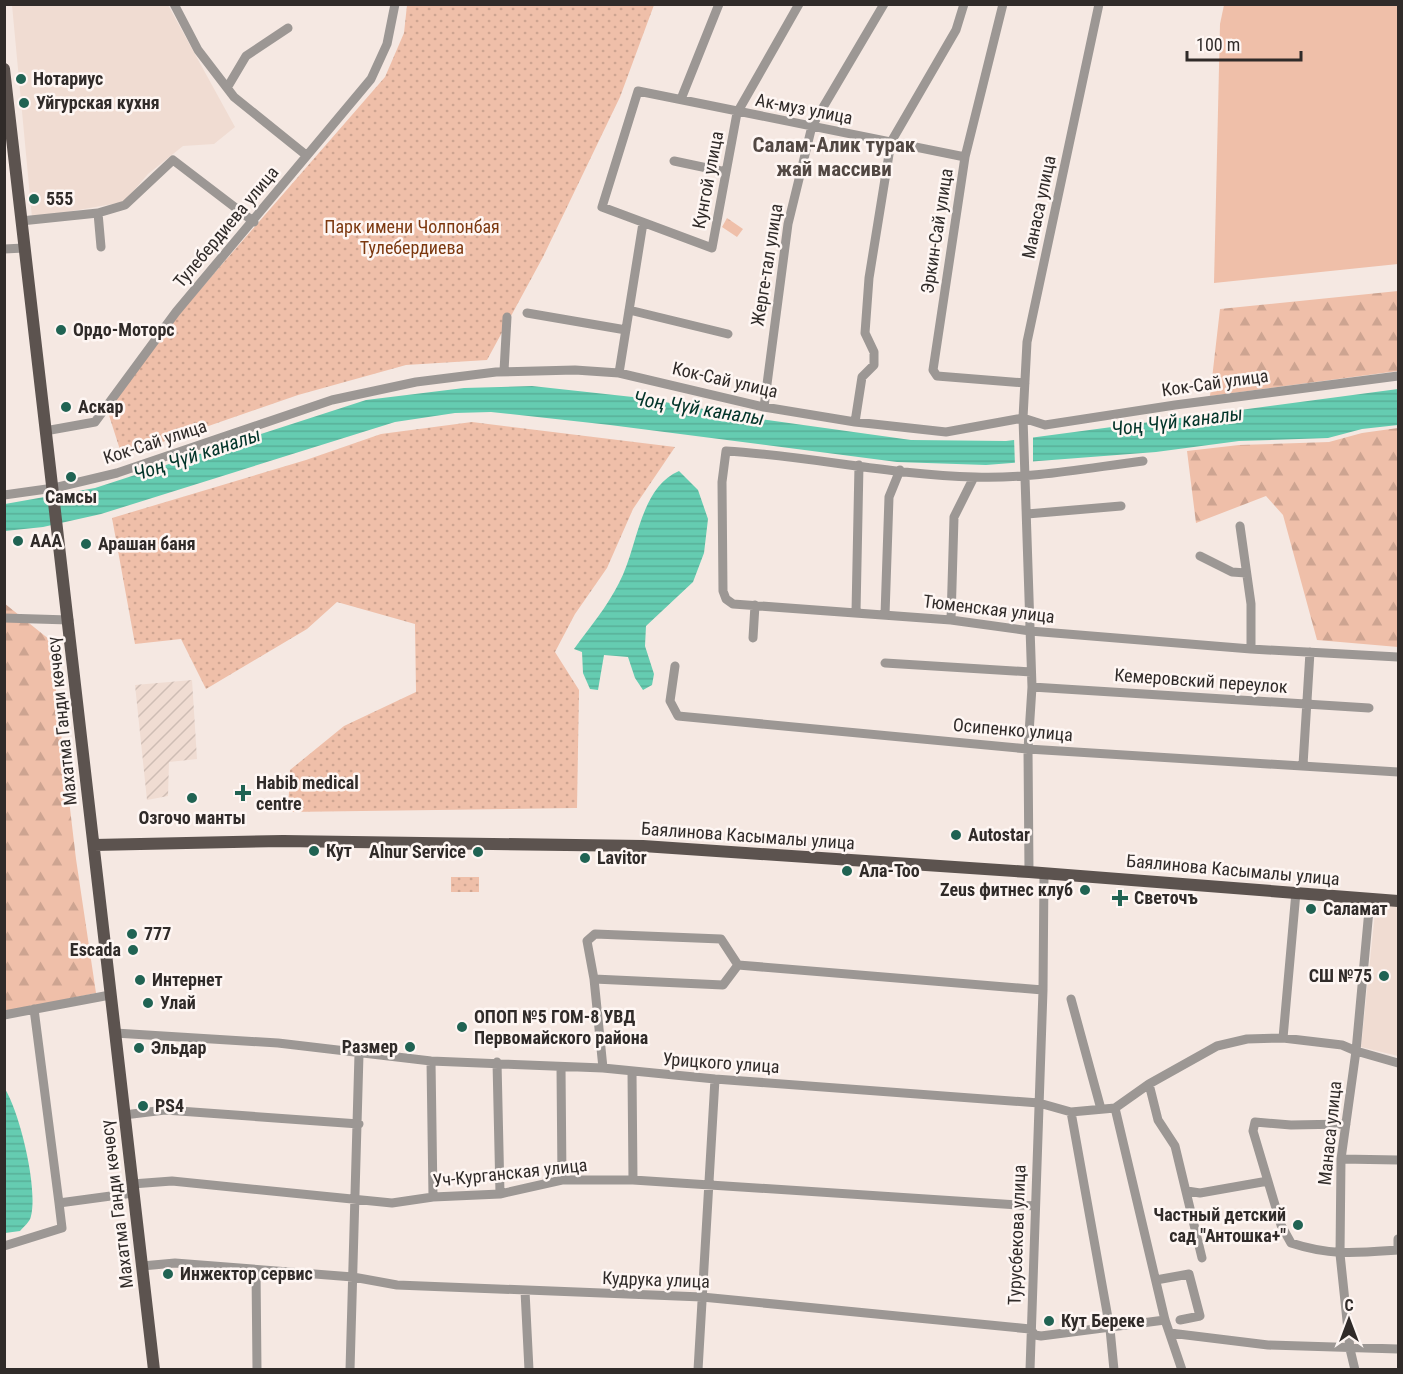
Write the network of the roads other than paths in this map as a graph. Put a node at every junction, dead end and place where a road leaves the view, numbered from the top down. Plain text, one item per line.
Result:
1 (174, 4) edge
2 (395, 4) edge
3 (719, 4) edge
4 (799, 4) edge
5 (884, 4) edge
6 (964, 4) edge
7 (1003, 4) edge
8 (1099, 4) edge
9 (288, 28) dead end
10 (4, 69) edge
11 (227, 88) junction
12 (638, 91) joint
13 (681, 99) junction
14 (737, 113) junction
15 (812, 126) junction
16 (891, 142) junction
17 (306, 155) junction
18 (965, 157) junction
19 (675, 161) dead end
20 (726, 172) junction
21 (98, 213) junction
22 (21, 222) junction
23 (254, 222) junction
24 (643, 222) junction
25 (101, 247) dead end
26 (24, 248) junction
27 (4, 249) edge
28 (629, 310) junction
29 (527, 312) dead end
30 (507, 317) dead end
31 (626, 330) junction
32 (728, 334) dead end
33 (504, 371) junction
34 (619, 373) junction
35 (1398, 376) edge
36 (1025, 383) junction
37 (764, 407) junction
38 (1023, 417) junction
39 (855, 422) junction
40 (45, 431) junction
41 (1143, 461) dead end
42 (860, 465) junction
43 (900, 470) junction
44 (1024, 473) junction
45 (974, 477) junction
46 (54, 488) junction
47 (4, 495) edge
48 (1121, 506) dead end
49 (1027, 514) junction
50 (1240, 526) dead end
51 (1200, 556) dead end
52 (1246, 573) junction
53 (755, 605) junction
54 (856, 612) junction
55 (885, 615) junction
56 (4, 618) edge
57 (69, 620) junction
58 (951, 620) junction
59 (1030, 631) junction
60 (753, 638) dead end
61 (1251, 649) junction
62 (1310, 652) junction
63 (1398, 657) edge
64 (885, 663) dead end
65 (675, 666) dead end
66 (1031, 672) junction
67 (1032, 687) junction
68 (1305, 704) junction
69 (1369, 708) dead end
70 (1028, 749) junction
71 (1303, 765) junction
72 (1398, 772) edge
73 (94, 845) junction
74 (1029, 872) junction
75 (1044, 873) junction
76 (1296, 892) junction
77 (1370, 899) junction
78 (1398, 901) edge
79 (738, 965) junction
80 (594, 979) junction
81 (1043, 990) junction
82 (110, 995) junction
83 (1071, 999) dead end
84 (34, 1009) junction
85 (4, 1015) edge
86 (115, 1033) junction
87 (1283, 1038) junction
88 (1356, 1051) junction
89 (359, 1054) junction
90 (431, 1061) junction
91 (497, 1062) junction
92 (1398, 1063) edge
93 (561, 1067) junction
94 (603, 1068) junction
95 (632, 1072) junction
96 (715, 1079) junction
97 (1149, 1084) junction
98 (1039, 1103) junction
99 (1115, 1108) junction
100 (1101, 1109) junction
101 (1071, 1112) junction
102 (124, 1115) junction
103 (359, 1124) junction
104 (1346, 1124) junction
105 (1341, 1159) junction
106 (1398, 1160) edge
107 (562, 1180) junction
108 (633, 1180) junction
109 (1268, 1181) junction
110 (708, 1186) junction
111 (133, 1189) junction
112 (1187, 1191) junction
113 (500, 1194) junction
114 (434, 1197) junction
115 (357, 1198) junction
116 (59, 1203) junction
117 (1035, 1206) junction
118 (1398, 1239) edge
119 (4, 1245) edge
120 (1340, 1254) junction
121 (1202, 1258) dead end
122 (142, 1266) junction
123 (256, 1270) junction
124 (353, 1277) junction
125 (1156, 1280) junction
126 (525, 1291) junction
127 (702, 1297) junction
128 (1165, 1320) junction
129 (1180, 1320) dead end
130 (1030, 1329) junction
131 (1110, 1329) junction
132 (1170, 1334) junction
133 (1350, 1348) junction
134 (1398, 1349) edge
135 (154, 1370) edge
136 (257, 1370) edge
137 (350, 1370) edge
138 (529, 1370) edge
139 (698, 1370) edge
140 (1030, 1370) edge
141 (1113, 1370) edge
142 (1182, 1370) edge
143 (1355, 1370) edge

1 - 11 street
2 - 17 street, Тулебердиева улица
3 - 13 street
4 - 14 street, Кунгой улица
5 - 15 street, Жерге-тал улица
6 - 16 street
7 - 18 street, Эркин-Сай улица
8 - 36 street, Манаса улица
9 - 11 street
10 - 22 main road, Махатма Ганди көчөсү
11 - 17 street
12 - 13 street, Ак-муз улица
12 - 24 street, Кунгой улица
13 - 14 street, Ак-муз улица
14 - 15 street, Ак-муз улица
14 - 20 street, Кунгой улица
15 - 16 street, Ак-муз улица
15 - 37 street, Жерге-тал улица
16 - 18 street, Ак-муз улица
16 - 39 street
17 - 23 street, Тулебердиева улица
18 - 36 street, Эркин-Сай улица
19 - 20 street
20 - 24 street, Кунгой улица
21 - 22 street
21 - 23 street
21 - 25 street
22 - 26 main road, Махатма Ганди көчөсү
23 - 40 street, Тулебердиева улица
24 - 28 street
26 - 27 street
26 - 40 main road, Махатма Ганди көчөсү
28 - 31 street
28 - 32 street
29 - 31 street
30 - 33 street
31 - 34 street
33 - 34 street, Кок-Сай улица
33 - 46 street, Кок-Сай улица
34 - 37 street, Кок-Сай улица
35 - 38 street, Кок-Сай улица
36 - 38 street, Манаса улица
37 - 39 street, Кок-Сай улица
38 - 39 street, Кок-Сай улица
38 - 44 street, Манаса улица
40 - 46 main road, Махатма Ганди көчөсү
41 - 44 street
42 - 43 street
42 - 53 street, Тюменская улица
42 - 54 street
43 - 45 street
43 - 55 street
44 - 45 street
44 - 49 street
45 - 58 street
46 - 47 street, Кок-Сай улица
46 - 57 main road, Махатма Ганди көчөсү
48 - 49 street
49 - 59 street
50 - 52 street
51 - 52 street
52 - 61 street
53 - 54 street, Тюменская улица
53 - 60 street
54 - 55 street, Тюменская улица
55 - 58 street, Тюменская улица
56 - 57 street
57 - 73 main road, Махатма Ганди көчөсү
58 - 59 street, Тюменская улица
59 - 61 street, Тюменская улица
59 - 66 street
61 - 62 street, Тюменская улица
62 - 63 street, Тюменская улица
62 - 68 street
64 - 66 street
65 - 70 street, Осипенко улица
66 - 67 street
67 - 68 street, Кемеровский переулок
67 - 70 street
68 - 69 street, Кемеровский переулок
68 - 71 street
70 - 71 street, Осипенко улица
70 - 74 street
71 - 72 street, Осипенко улица
73 - 74 main road, Баялинова Касымалы улица
73 - 82 main road, Махатма Ганди көчөсү
74 - 75 main road, Баялинова Касымалы улица
75 - 76 main road, Баялинова Касымалы улица
75 - 81 street
76 - 77 main road, Баялинова Касымалы улица
76 - 87 street
77 - 78 main road, Баялинова Касымалы улица
77 - 88 street, Манаса улица
79 - 80 street
79 - 80 street
79 - 81 street
80 - 94 street
81 - 98 street
82 - 84 street
82 - 86 main road, Махатма Ганди көчөсү
83 - 100 street
84 - 85 street
84 - 116 street
86 - 89 street, Урицкого улица
86 - 102 main road, Махатма Ганди көчөсү
87 - 88 street
87 - 97 street
88 - 92 street
88 - 104 street, Манаса улица
89 - 90 street, Урицкого улица
89 - 103 street
90 - 91 street, Урицкого улица
90 - 114 street
91 - 93 street, Урицкого улица
91 - 113 street
93 - 94 street, Урицкого улица
93 - 107 street
94 - 95 street, Урицкого улица
95 - 96 street, Урицкого улица
95 - 108 street
96 - 98 street, Урицкого улица
96 - 110 street
97 - 99 street
97 - 112 street
98 - 101 street
98 - 117 street, Турусбекова улица
99 - 100 street
99 - 125 street
100 - 101 street
101 - 131 street
102 - 103 street
102 - 111 main road, Махатма Ганди көчөсү
103 - 115 street
104 - 105 street, Манаса улица
104 - 109 street
105 - 106 street
105 - 120 street, Манаса улица
107 - 108 street, Уч-Курганская улица
107 - 113 street, Уч-Курганская улица
108 - 110 street, Уч-Курганская улица
109 - 112 street
109 - 120 street
110 - 117 street, Уч-Курганская улица
110 - 127 street
111 - 115 street, Уч-Курганская улица
111 - 116 street, Уч-Курганская улица
111 - 122 main road, Махатма Ганди көчөсү
112 - 121 street
113 - 114 street, Уч-Курганская улица
114 - 115 street, Уч-Курганская улица
115 - 124 street
116 - 119 street
117 - 130 street, Турусбекова улица
118 - 120 street
120 - 133 street, Манаса улица
122 - 123 street, Кудрука улица
122 - 135 main road, Махатма Ганди көчөсү
123 - 124 street, Кудрука улица
123 - 136 street
124 - 126 street, Кудрука улица
124 - 137 street
125 - 128 street
125 - 129 street
126 - 127 street, Кудрука улица
126 - 138 street
127 - 130 street, Кудрука улица
127 - 139 street
128 - 131 street, Кудрука улица
128 - 132 street
130 - 131 street, Кудрука улица
130 - 140 street, Турусбекова улица
131 - 141 street
132 - 133 street
132 - 142 street
133 - 134 street
133 - 143 street, Манаса улица

